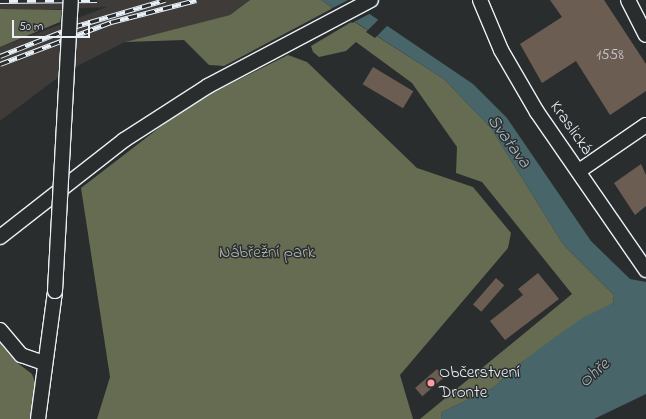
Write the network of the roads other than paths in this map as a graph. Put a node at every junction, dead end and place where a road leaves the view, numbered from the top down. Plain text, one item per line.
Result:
1 (71, 0) edge
2 (371, 0) edge
3 (480, 0) edge
4 (628, 0) edge
5 (646, 35) edge
6 (646, 125) edge
7 (579, 171) junction
8 (0, 237) edge
9 (646, 270) edge
10 (0, 330) edge
11 (44, 363) junction
12 (38, 419) edge

1 - 11 street, bridge
2 - 8 street
3 - 7 street, Kraslická
4 - 5 street
6 - 7 street
7 - 9 street, Kraslická
10 - 11 street
11 - 12 street

